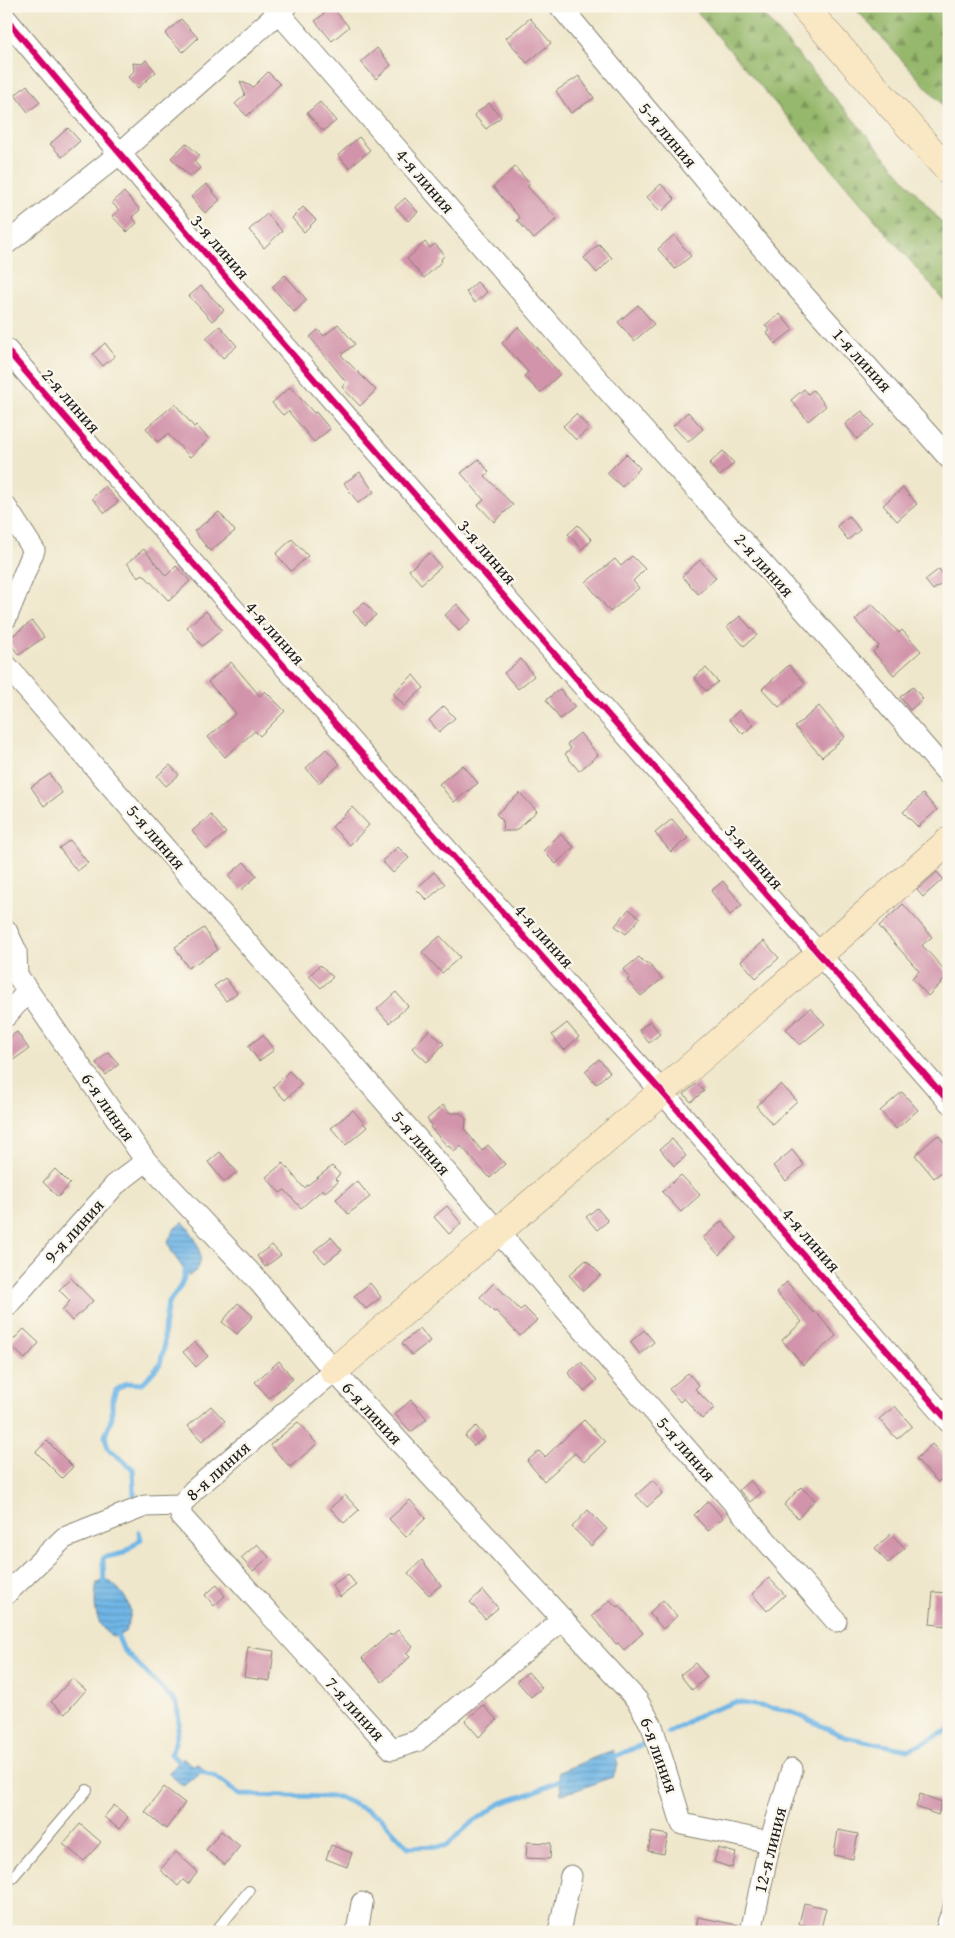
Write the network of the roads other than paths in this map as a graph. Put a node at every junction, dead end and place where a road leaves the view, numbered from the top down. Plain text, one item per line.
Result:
1 (560, 6) edge
2 (803, 6) edge
3 (279, 8) edge
4 (6, 19) edge
5 (119, 154) junction
6 (949, 171) edge
7 (6, 244) edge
8 (775, 263) joint
9 (6, 349) edge
10 (577, 356) joint
11 (949, 458) edge
12 (113, 473) joint
13 (6, 507) edge
14 (6, 618) edge
15 (6, 665) edge
16 (949, 775) edge
17 (949, 841) edge
18 (6, 930) edge
19 (819, 954) junction
20 (17, 980) edge
21 (6, 1016) edge
22 (662, 1092) junction
23 (949, 1102) edge
24 (146, 1161) junction
25 (498, 1232) junction
26 (6, 1307) edge
27 (334, 1371) junction
28 (949, 1422) edge
29 (181, 1504) junction
30 (10, 1590) edge
31 (563, 1619) junction
32 (836, 1621) dead end
33 (792, 1769) dead end
34 (87, 1790) dead end
35 (770, 1842) junction
36 (571, 1876) dead end
37 (6, 1885) edge
38 (249, 1891) dead end
39 (362, 1903) dead end
40 (949, 1903) edge
41 (949, 1920) edge
42 (215, 1932) edge
43 (357, 1932) edge
44 (559, 1932) edge
45 (751, 1932) edge
46 (945, 1932) edge

1 - 8 street, 5-я линия
2 - 6 street
3 - 5 street
3 - 10 street, 4-я линия
4 - 5 street, 3-я линия
5 - 7 street
5 - 19 street, 3-я линия
8 - 11 street, 1-я линия
9 - 12 street, 2-я линия
10 - 16 street, 2-я линия
12 - 22 street, 4-я линия
13 - 14 street
15 - 25 street, 5-я линия
17 - 19 street
18 - 20 street
19 - 22 street
19 - 23 street, 3-я линия
20 - 21 street
20 - 24 street, 6-я линия
22 - 25 street
22 - 28 street, 4-я линия
24 - 26 street, 9-я линия
24 - 27 street, 6-я линия
25 - 27 street
25 - 32 street, 5-я линия
27 - 29 street, 8-я линия
27 - 31 street, 6-я линия
29 - 30 street, 8-я линия
29 - 31 street, 7-я линия
31 - 35 street, 6-я линия
33 - 35 street, 12-я линия
34 - 37 lane
35 - 45 street, 12-я линия
36 - 44 street
38 - 42 lane
39 - 43 street
40 - 46 lane
41 - 46 street

